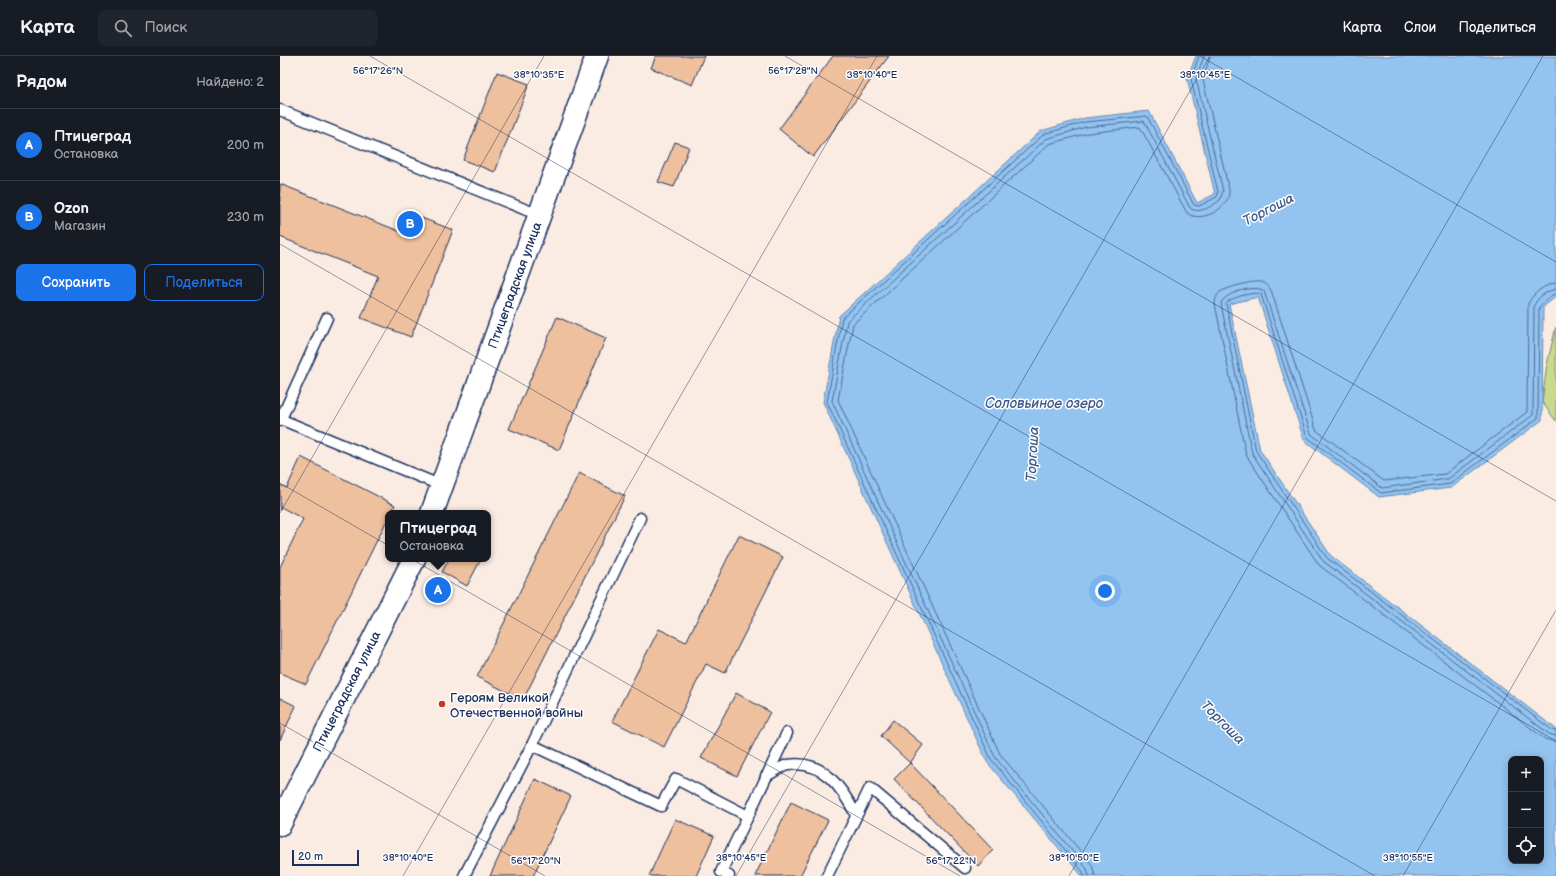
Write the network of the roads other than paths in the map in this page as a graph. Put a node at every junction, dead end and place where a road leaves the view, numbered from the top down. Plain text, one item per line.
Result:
1 (597, 56) edge
2 (280, 110) edge
3 (539, 215) junction
4 (327, 318) dead end
5 (280, 420) edge
6 (442, 486) junction
7 (433, 510) edge
8 (640, 518) dead end
9 (412, 562) edge
10 (787, 733) dead end
11 (532, 745) junction
12 (766, 776) junction
13 (856, 815) junction
14 (748, 816) junction
15 (280, 824) edge
16 (965, 868) dead end
17 (464, 876) edge
18 (729, 876) edge
19 (827, 876) edge

1 - 3 street, Птицеградская улица
2 - 3 lane
3 - 6 street, Птицеградская улица
4 - 5 lane
5 - 6 lane
6 - 7 street, Птицеградская улица
8 - 11 lane
9 - 15 street, Птицеградская улица
10 - 12 lane
11 - 14 lane
11 - 17 lane
12 - 13 lane
12 - 14 lane
13 - 16 lane
13 - 19 lane
14 - 18 lane

